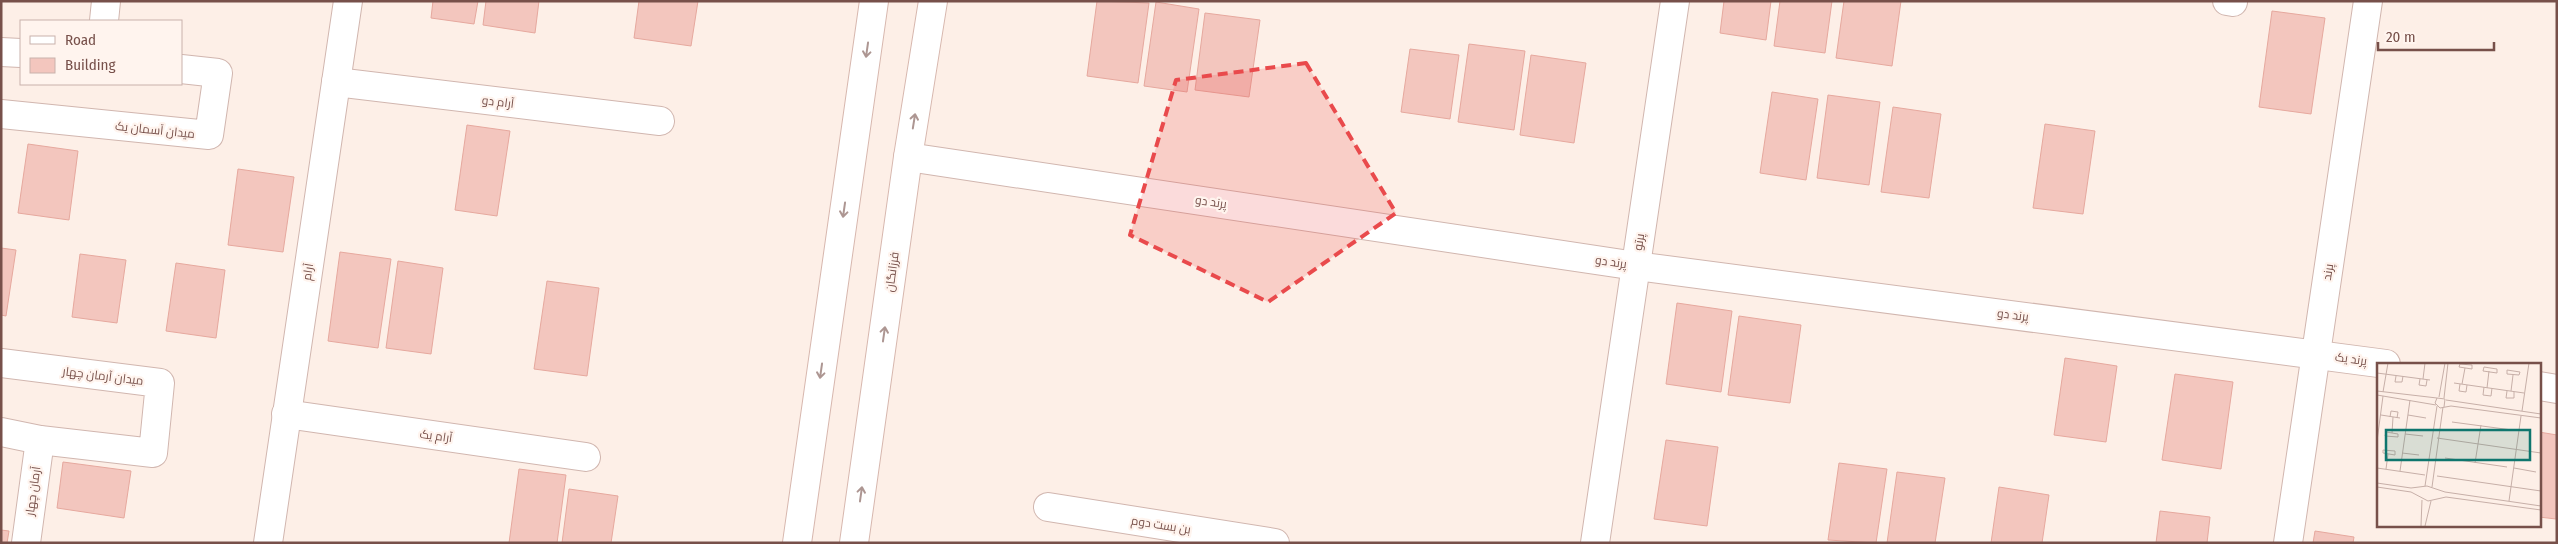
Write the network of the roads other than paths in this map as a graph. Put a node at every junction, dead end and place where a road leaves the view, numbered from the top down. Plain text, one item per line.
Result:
1 (106, 1) edge
2 (348, 1) edge
3 (874, 1) edge
4 (933, 1) edge
5 (1675, 1) edge
6 (2368, 1) edge
7 (104, 20) edge
8 (1, 52) edge
9 (20, 53) edge
10 (182, 68) edge
11 (336, 82) junction
12 (1, 114) edge
13 (660, 121) dead end
14 (908, 157) junction
15 (1636, 266) junction
16 (2316, 354) junction
17 (2379, 363) edge
18 (1, 364) edge
19 (2540, 386) edge
20 (2557, 389) edge
21 (286, 414) junction
22 (1, 432) edge
23 (40, 440) junction
24 (586, 457) dead end
25 (1048, 508) dead end
26 (26, 543) edge
27 (268, 543) edge
28 (797, 543) edge
29 (854, 543) edge
30 (1275, 543) edge
31 (1595, 543) edge
32 (2288, 543) edge

1 - 7 street
2 - 11 street, آرام
3 -> 28 street
14 -> 4 street, فرزانگان
5 - 15 street, پرتو
6 - 16 street, پرند
8 - 9 street
10 - 12 street, میدان آسمان یک
11 - 13 street, آرام دو
11 - 21 street, آرام
14 - 15 street, پرند دو
29 -> 14 street, فرزانگان
15 - 16 street, پرند دو
15 - 31 street, پرتو
16 - 17 street, پرند یک
16 - 32 street, پرند
18 - 23 street, میدان آرمان چهار
19 - 20 street
21 - 24 street, آرام یک
21 - 27 street, آرام
22 - 23 street, میدان آرمان چهار
23 - 26 street, آرمان چهار
25 - 30 street, بن بست دوم

